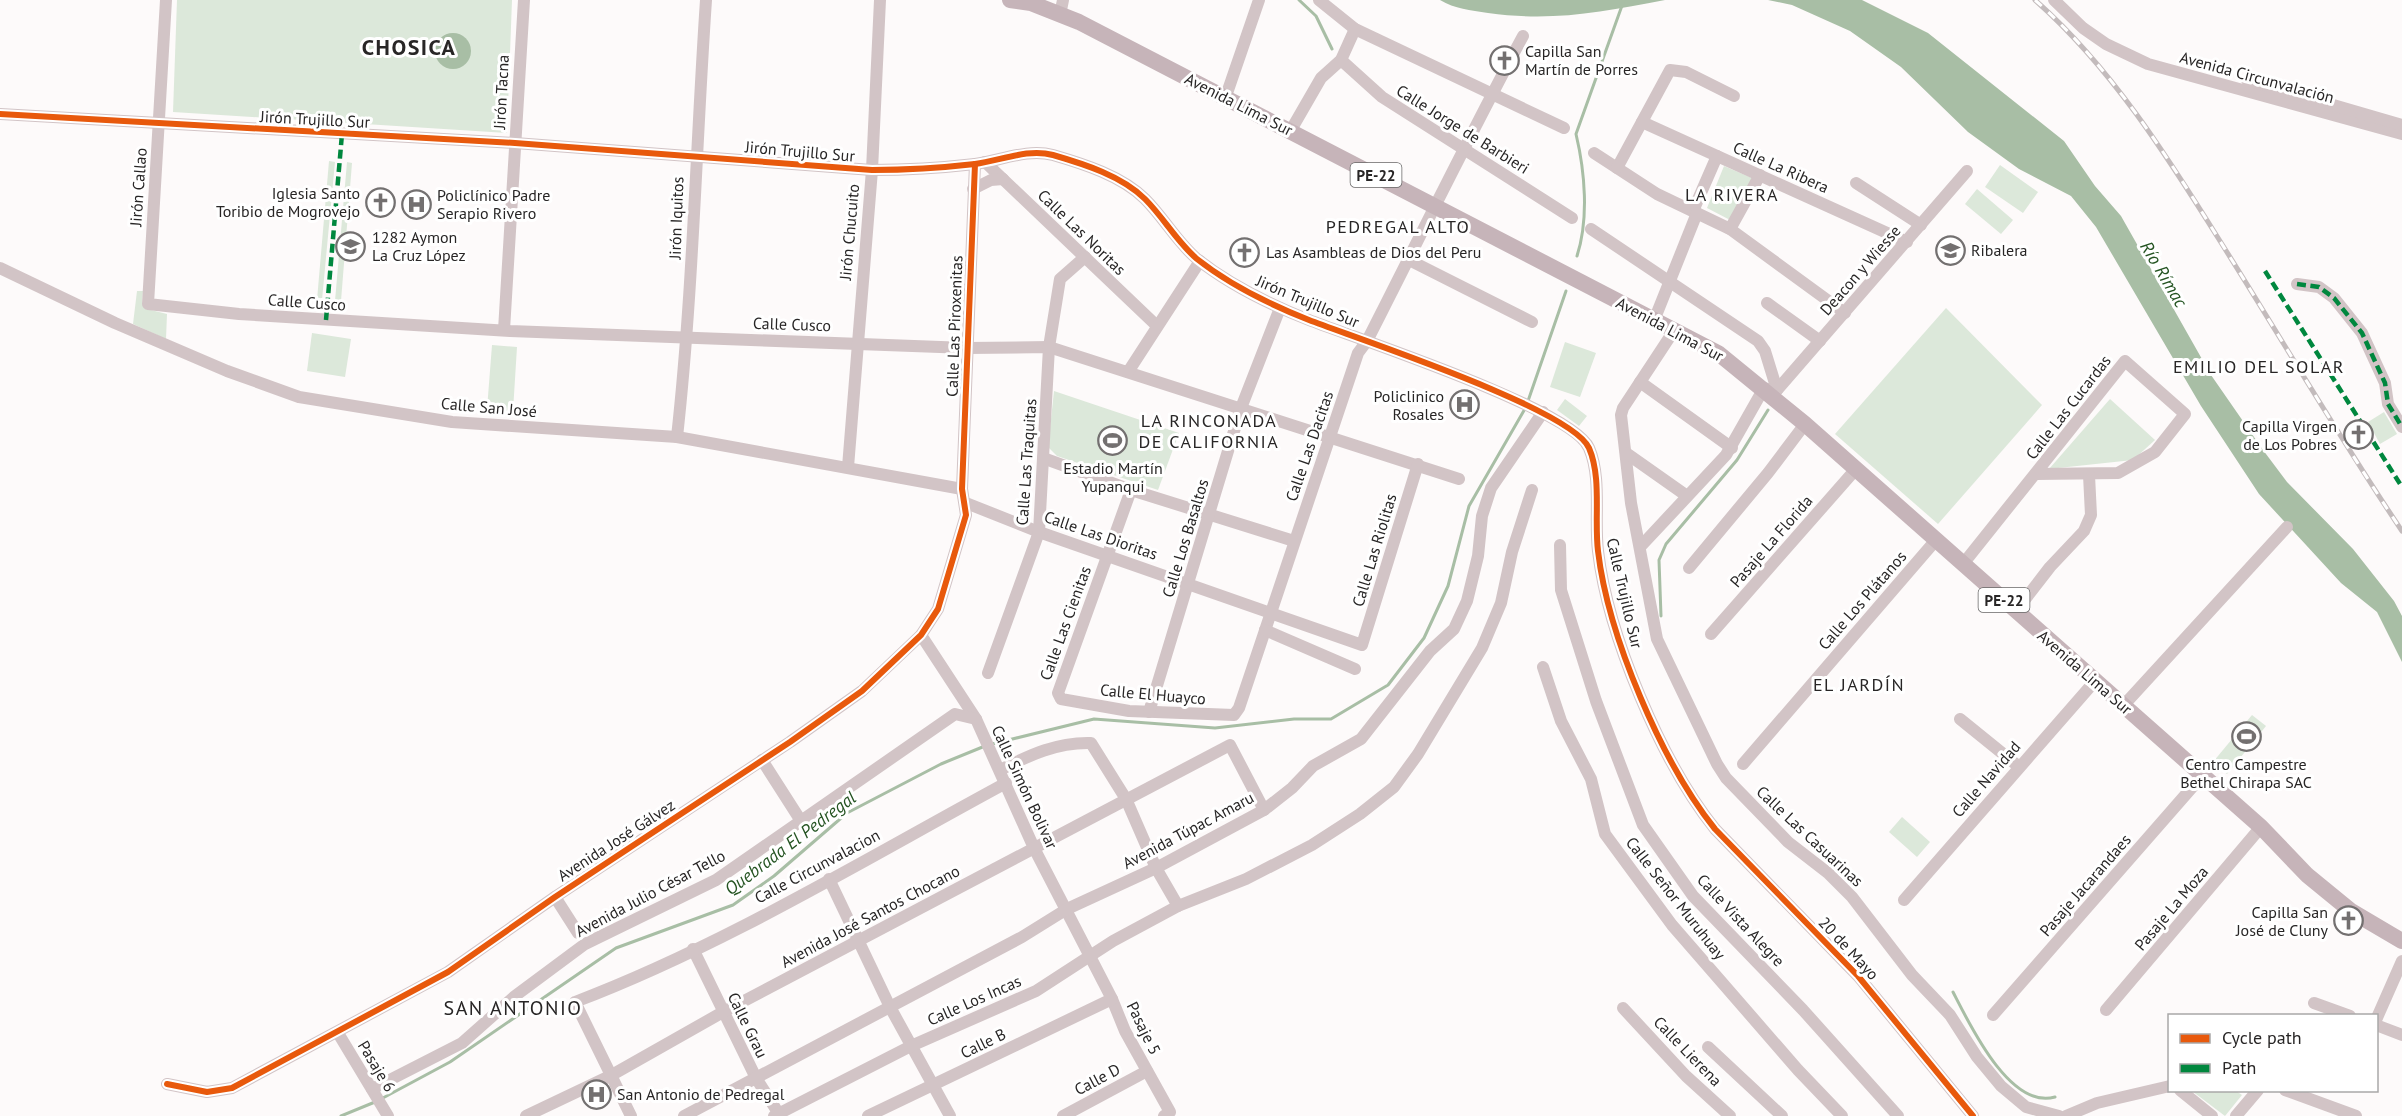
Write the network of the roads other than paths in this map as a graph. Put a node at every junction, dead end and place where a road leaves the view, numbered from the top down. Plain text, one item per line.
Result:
1 (166, 0) edge
2 (524, 0) edge
3 (706, 0) edge
4 (880, 0) edge
5 (1010, 0) edge
6 (1259, 0) edge
7 (1319, 0) edge
8 (2054, 0) edge
9 (1062, 7) edge
10 (1355, 29) junction
11 (1523, 36) dead end
12 (1341, 60) junction
13 (2247, 80) dead end
14 (1492, 94) junction
15 (1226, 96) junction
16 (1734, 96) dead end
17 (0, 114) edge
18 (1642, 122) junction
19 (159, 123) junction
20 (2402, 125) edge
21 (1564, 128) dead end
22 (1291, 130) junction
23 (2402, 134) edge
24 (515, 143) junction
25 (1462, 148) junction
26 (1594, 153) dead end
27 (695, 156) junction
28 (1717, 156) junction
29 (980, 163) junction
30 (1617, 168) junction
31 (872, 171) junction
32 (1967, 171) dead end
33 (1760, 175) junction
34 (1003, 179) junction
35 (1856, 183) dead end
36 (973, 189) junction
37 (1436, 206) junction
38 (1695, 212) junction
39 (1572, 218) dead end
40 (1921, 225) junction
41 (1730, 228) junction
42 (1591, 230) dead end
43 (1906, 242) junction
44 (1085, 257) junction
45 (1409, 260) junction
46 (1200, 261) junction
47 (0, 268) edge
48 (1668, 280) junction
49 (2297, 284) dead end
50 (1767, 303) dead end
51 (148, 304) joint
52 (1280, 308) junction
53 (1845, 313) junction
54 (1655, 318) junction
55 (1532, 322) dead end
56 (1157, 326) junction
57 (1675, 329) junction
58 (504, 330) junction
59 (688, 338) junction
60 (1367, 341) junction
61 (1820, 341) junction
62 (856, 342) junction
63 (1049, 347) junction
64 (967, 348) junction
65 (1128, 372) junction
66 (1640, 382) junction
67 (1770, 389) junction
68 (1528, 404) joint
69 (1241, 408) junction
70 (1543, 412) junction
71 (1804, 424) junction
72 (2402, 427) edge
73 (1329, 435) junction
74 (677, 436) junction
75 (1732, 447) junction
76 (1626, 453) junction
77 (1043, 458) junction
78 (1418, 465) junction
79 (848, 467) junction
80 (1856, 469) junction
81 (2036, 474) junction
82 (2090, 475) junction
83 (1459, 479) dead end
84 (962, 489) junction
85 (1131, 490) junction
86 (1532, 490) dead end
87 (1687, 496) junction
88 (966, 503) junction
89 (1210, 516) junction
90 (2287, 527) dead end
91 (1039, 532) junction
92 (1936, 540) junction
93 (1294, 541) junction
94 (1560, 545) dead end
95 (1641, 546) junction
96 (1107, 555) junction
97 (1963, 564) junction
98 (1689, 568) dead end
99 (1187, 583) junction
100 (2016, 611) junction
101 (1271, 612) junction
102 (1266, 630) junction
103 (1711, 634) dead end
104 (921, 635) junction
105 (1362, 645) joint
106 (1543, 667) dead end
107 (1355, 669) dead end
108 (988, 672) dead end
109 (2095, 681) junction
110 (1061, 699) joint
111 (2123, 706) junction
112 (1239, 708) joint
113 (1149, 712) junction
114 (976, 719) junction
115 (1960, 719) dead end
116 (762, 760) junction
117 (1743, 764) dead end
118 (2018, 766) junction
119 (1000, 770) junction
120 (2202, 776) junction
121 (1006, 783) junction
122 (1126, 799) junction
123 (1696, 806) joint
124 (1264, 810) junction
125 (801, 821) junction
126 (2261, 827) junction
127 (1034, 848) junction
128 (2286, 852) junction
129 (1156, 868) junction
130 (829, 879) junction
131 (555, 897) junction
132 (1904, 900) dead end
133 (1178, 906) junction
134 (1067, 909) junction
135 (2402, 931) edge
136 (578, 933) dead end
137 (857, 941) junction
138 (2402, 941) edge
139 (693, 949) junction
140 (1090, 957) junction
141 (2402, 962) edge
142 (1112, 999) junction
143 (2314, 1003) dead end
144 (890, 1007) junction
145 (1623, 1008) dead end
146 (2106, 1010) dead end
147 (723, 1012) junction
148 (1994, 1014) dead end
149 (2344, 1014) edge
150 (2378, 1016) edge
151 (2378, 1026) edge
152 (338, 1033) junction
153 (2402, 1035) edge
154 (911, 1046) junction
155 (1707, 1047) dead end
156 (1147, 1071) junction
157 (610, 1076) junction
158 (756, 1078) junction
159 (167, 1084) dead end
160 (932, 1086) junction
161 (2168, 1086) edge
162 (372, 1089) junction
163 (2182, 1092) edge
164 (2256, 1092) edge
165 (2290, 1092) edge
166 (2082, 1113) edge
167 (1167, 1114) edge
168 (776, 1115) edge
169 (388, 1116) edge
170 (526, 1116) edge
171 (631, 1116) edge
172 (684, 1116) edge
173 (868, 1116) edge
174 (950, 1116) edge
175 (1063, 1116) edge
176 (1730, 1116) edge
177 (1782, 1116) edge
178 (1842, 1116) edge
179 (1898, 1116) edge
180 (1973, 1116) edge
181 (2059, 1116) edge
182 (2066, 1116) edge
183 (2212, 1116) edge
184 (2236, 1116) edge
185 (2356, 1116) edge

1 - 19 street, Jirón Callao
2 - 24 street, Jirón Tacna
3 - 27 street, Jirón Iquitos
4 - 31 street, Jirón Chucuito
5 - 9 highway, Avenida Lima Sur / PE-22
6 - 15 street
7 - 10 street
8 - 23 street, Avenida Circunvalación
9 - 15 highway, Avenida Lima Sur / PE-22
10 - 12 street
10 - 14 street
11 - 14 street, Calle Las Dacitas
12 - 22 street
12 - 25 street, Calle Jorge de Barbieri
13 - 20 street
14 - 21 street
14 - 25 street, Calle Las Dacitas
15 - 22 highway, Avenida Lima Sur / PE-22
16 - 18 street
17 - 19 street, Jirón Trujillo Sur
18 - 28 street, Calle La Ribera
18 - 30 street
19 - 24 street, Jirón Trujillo Sur
19 - 51 street, Jirón Callao
22 - 37 highway, Avenida Lima Sur / PE-22
24 - 27 street, Jirón Trujillo Sur
24 - 58 street, Jirón Tacna
25 - 37 street, Calle Las Dacitas
25 - 39 street, Calle Jorge de Barbieri
26 - 30 street
27 - 31 street, Jirón Trujillo Sur
27 - 59 street, Jirón Iquitos
28 - 33 street, Calle La Ribera
28 - 38 street
29 - 31 street, Jirón Trujillo Sur
29 - 34 street, Calle Las Noritas
29 - 36 street, Calle Las Piroxenitas
29 - 46 street, Jirón Trujillo Sur
30 - 38 street
31 - 62 street, Jirón Chucuito
32 - 40 street, Deacon y Wiesse
33 - 41 street
33 - 43 street, Calle La Ribera
34 - 36 street
34 - 44 street, Calle Las Noritas
35 - 40 street
36 - 64 street, Calle Las Piroxenitas
37 - 45 street, Calle Las Dacitas
37 - 54 highway, Avenida Lima Sur / PE-22
38 - 41 street
38 - 48 street
40 - 43 street, Deacon y Wiesse
41 - 53 street
42 - 48 street
43 - 53 street, Deacon y Wiesse
44 - 56 street, Calle Las Noritas
44 - 63 street, Calle Las Traquitas
45 - 55 street
45 - 60 street, Calle Las Dacitas
46 - 52 street, Jirón Trujillo Sur
46 - 56 street
47 - 74 street, Calle San José
48 - 54 street
48 - 67 street
49 - 72 street
50 - 61 street
51 - 58 street, Calle Cusco
52 - 60 street, Jirón Trujillo Sur
52 - 69 street, Calle Los Basaltos
53 - 61 street, Deacon y Wiesse
54 - 57 highway, Avenida Lima Sur / PE-22
56 - 65 street
57 - 66 street, Calle Las Casuarinas
57 - 67 highway, Avenida Lima Sur / PE-22
58 - 59 street, Calle Cusco
59 - 62 street, Calle Cusco
59 - 74 street, Jirón Iquitos
60 - 68 street, Jirón Trujillo Sur
60 - 73 street, Calle Las Dacitas
61 - 67 street, Deacon y Wiesse
62 - 64 street, Calle Cusco
62 - 79 street, Jirón Chucuito
63 - 64 street, Calle Cusco
63 - 65 street, Calle Cusco
63 - 77 street, Calle Las Traquitas
64 - 84 street, Calle Las Piroxenitas
65 - 69 street, Calle Cusco
66 - 75 street
66 - 76 street, Calle Las Casuarinas
67 - 71 highway, Avenida Lima Sur / PE-22
67 - 75 street
68 - 70 street, Calle Trujillo Sur
69 - 73 street, Calle Cusco
69 - 89 street, Calle Los Basaltos
70 - 123 street, Calle Trujillo Sur
70 - 124 street, Avenida Túpac Amaru
71 - 80 highway, Avenida Lima Sur / PE-22
71 - 98 street
73 - 78 street, Calle Cusco
73 - 93 street, Calle Las Dacitas
74 - 79 street, Calle San José
75 - 87 street
76 - 87 street
76 - 95 street, Calle Las Casuarinas
77 - 85 street
77 - 91 street, Calle Las Traquitas
78 - 83 street, Calle Cusco
78 - 105 street, Calle Las Riolitas
79 - 84 street, Calle San José
80 - 92 highway, Avenida Lima Sur / PE-22
80 - 103 street, Pasaje La Florida
81 - 82 street, Calle Las Cucardas
81 - 82 street, Calle Las Cucardas
81 - 97 street, Calle Las Cucardas
82 - 100 street
84 - 88 street, Avenida José Gálvez
85 - 89 street
85 - 96 street, Calle Las Cienitas
86 - 133 street, Calle Los Incas
87 - 95 street
88 - 91 street, Calle Las Dioritas
88 - 104 street, Avenida José Gálvez
89 - 93 street
89 - 99 street, Calle Los Basaltos
90 - 111 street
91 - 96 street, Calle Las Dioritas
91 - 108 street, Calle Las Traquitas
92 - 97 highway, Avenida Lima Sur / PE-22
92 - 117 street, Calle Los Plátanos
93 - 101 street, Calle Las Dacitas
94 - 179 street, Calle Vista Alegre
95 - 181 street, Calle Las Casuarinas
96 - 99 street, Calle Las Dioritas
96 - 110 street, Calle Las Cienitas
97 - 100 highway, Avenida Lima Sur / PE-22
99 - 101 street, Calle Las Dioritas
99 - 113 street, Calle Los Basaltos
100 - 109 highway, Avenida Lima Sur / PE-22
101 - 102 street, Calle Las Dacitas
101 - 105 street, Calle Las Dioritas
102 - 107 street
102 - 112 street, Calle Las Dacitas
104 - 114 street, Calle Simón Bolivar
104 - 116 street, Avenida José Gálvez
106 - 178 street, Calle Señor Muruhuay
109 - 111 highway, Avenida Lima Sur / PE-22
109 - 118 street, Calle Navidad
110 - 113 street, Calle El Huayco
111 - 120 highway, Avenida Lima Sur / PE-22
112 - 113 street, Calle El Huayco
114 - 119 street, Calle Simón Bolivar
114 - 125 street, Avenida Julio César Tello
115 - 118 street
116 - 125 street
116 - 131 street, Avenida José Gálvez
118 - 132 street, Calle Navidad
119 - 121 street, Calle Simón Bolivar
119 - 122 street
120 - 126 highway, Avenida Lima Sur / PE-22
120 - 148 street, Pasaje Jacarandaes
121 - 127 street, Calle Simón Bolivar
121 - 130 street, Calle Circunvalacion
122 - 124 street, Avenida José Santos Chocano
122 - 127 street, Avenida José Santos Chocano
122 - 129 street
123 - 180 street, 20 de Mayo
124 - 129 street, Avenida Túpac Amaru
125 - 162 street, Avenida Julio César Tello
126 - 128 highway, Avenida Lima Sur / PE-22
126 - 146 street, Pasaje La Moza
127 - 134 street, Calle Simón Bolivar
127 - 137 street, Avenida José Santos Chocano
128 - 135 highway, Avenida Lima Sur / PE-22
128 - 138 highway, Avenida Lima Sur / PE-22
129 - 133 street
129 - 134 street, Avenida Túpac Amaru
130 - 137 street
130 - 139 street, Calle Circunvalacion
131 - 136 street
131 - 152 street, Avenida José Gálvez
133 - 140 street, Calle Los Incas
134 - 140 street, Calle Simón Bolivar
134 - 144 street, Avenida Túpac Amaru
137 - 144 street
137 - 147 street, Avenida José Santos Chocano
139 - 147 street, Calle Grau
139 - 157 street, Calle Circunvalacion
140 - 142 street, Pasaje 5
140 - 154 street, Calle Los Incas
141 - 150 street
142 - 156 street, Pasaje 5
142 - 160 street, Calle B
143 - 149 street
144 - 154 street
144 - 158 street, Avenida Túpac Amaru
145 - 176 street, Calle Lierena
147 - 157 street, Avenida José Santos Chocano
147 - 158 street, Calle Grau
151 - 153 street
152 - 159 street, Avenida José Gálvez
152 - 162 street, Pasaje 6
154 - 160 street
154 - 168 street, Calle Los Incas
155 - 177 street
156 - 167 street, Pasaje 5
156 - 175 street, Calle D
157 - 170 street, Avenida José Santos Chocano
157 - 171 street
158 - 168 street, Calle Grau
158 - 172 street, Avenida Túpac Amaru
160 - 173 street, Calle B
160 - 174 street
161 - 166 street
162 - 169 street, Pasaje 6
163 - 183 street
164 - 184 street
165 - 185 street
166 - 182 street

